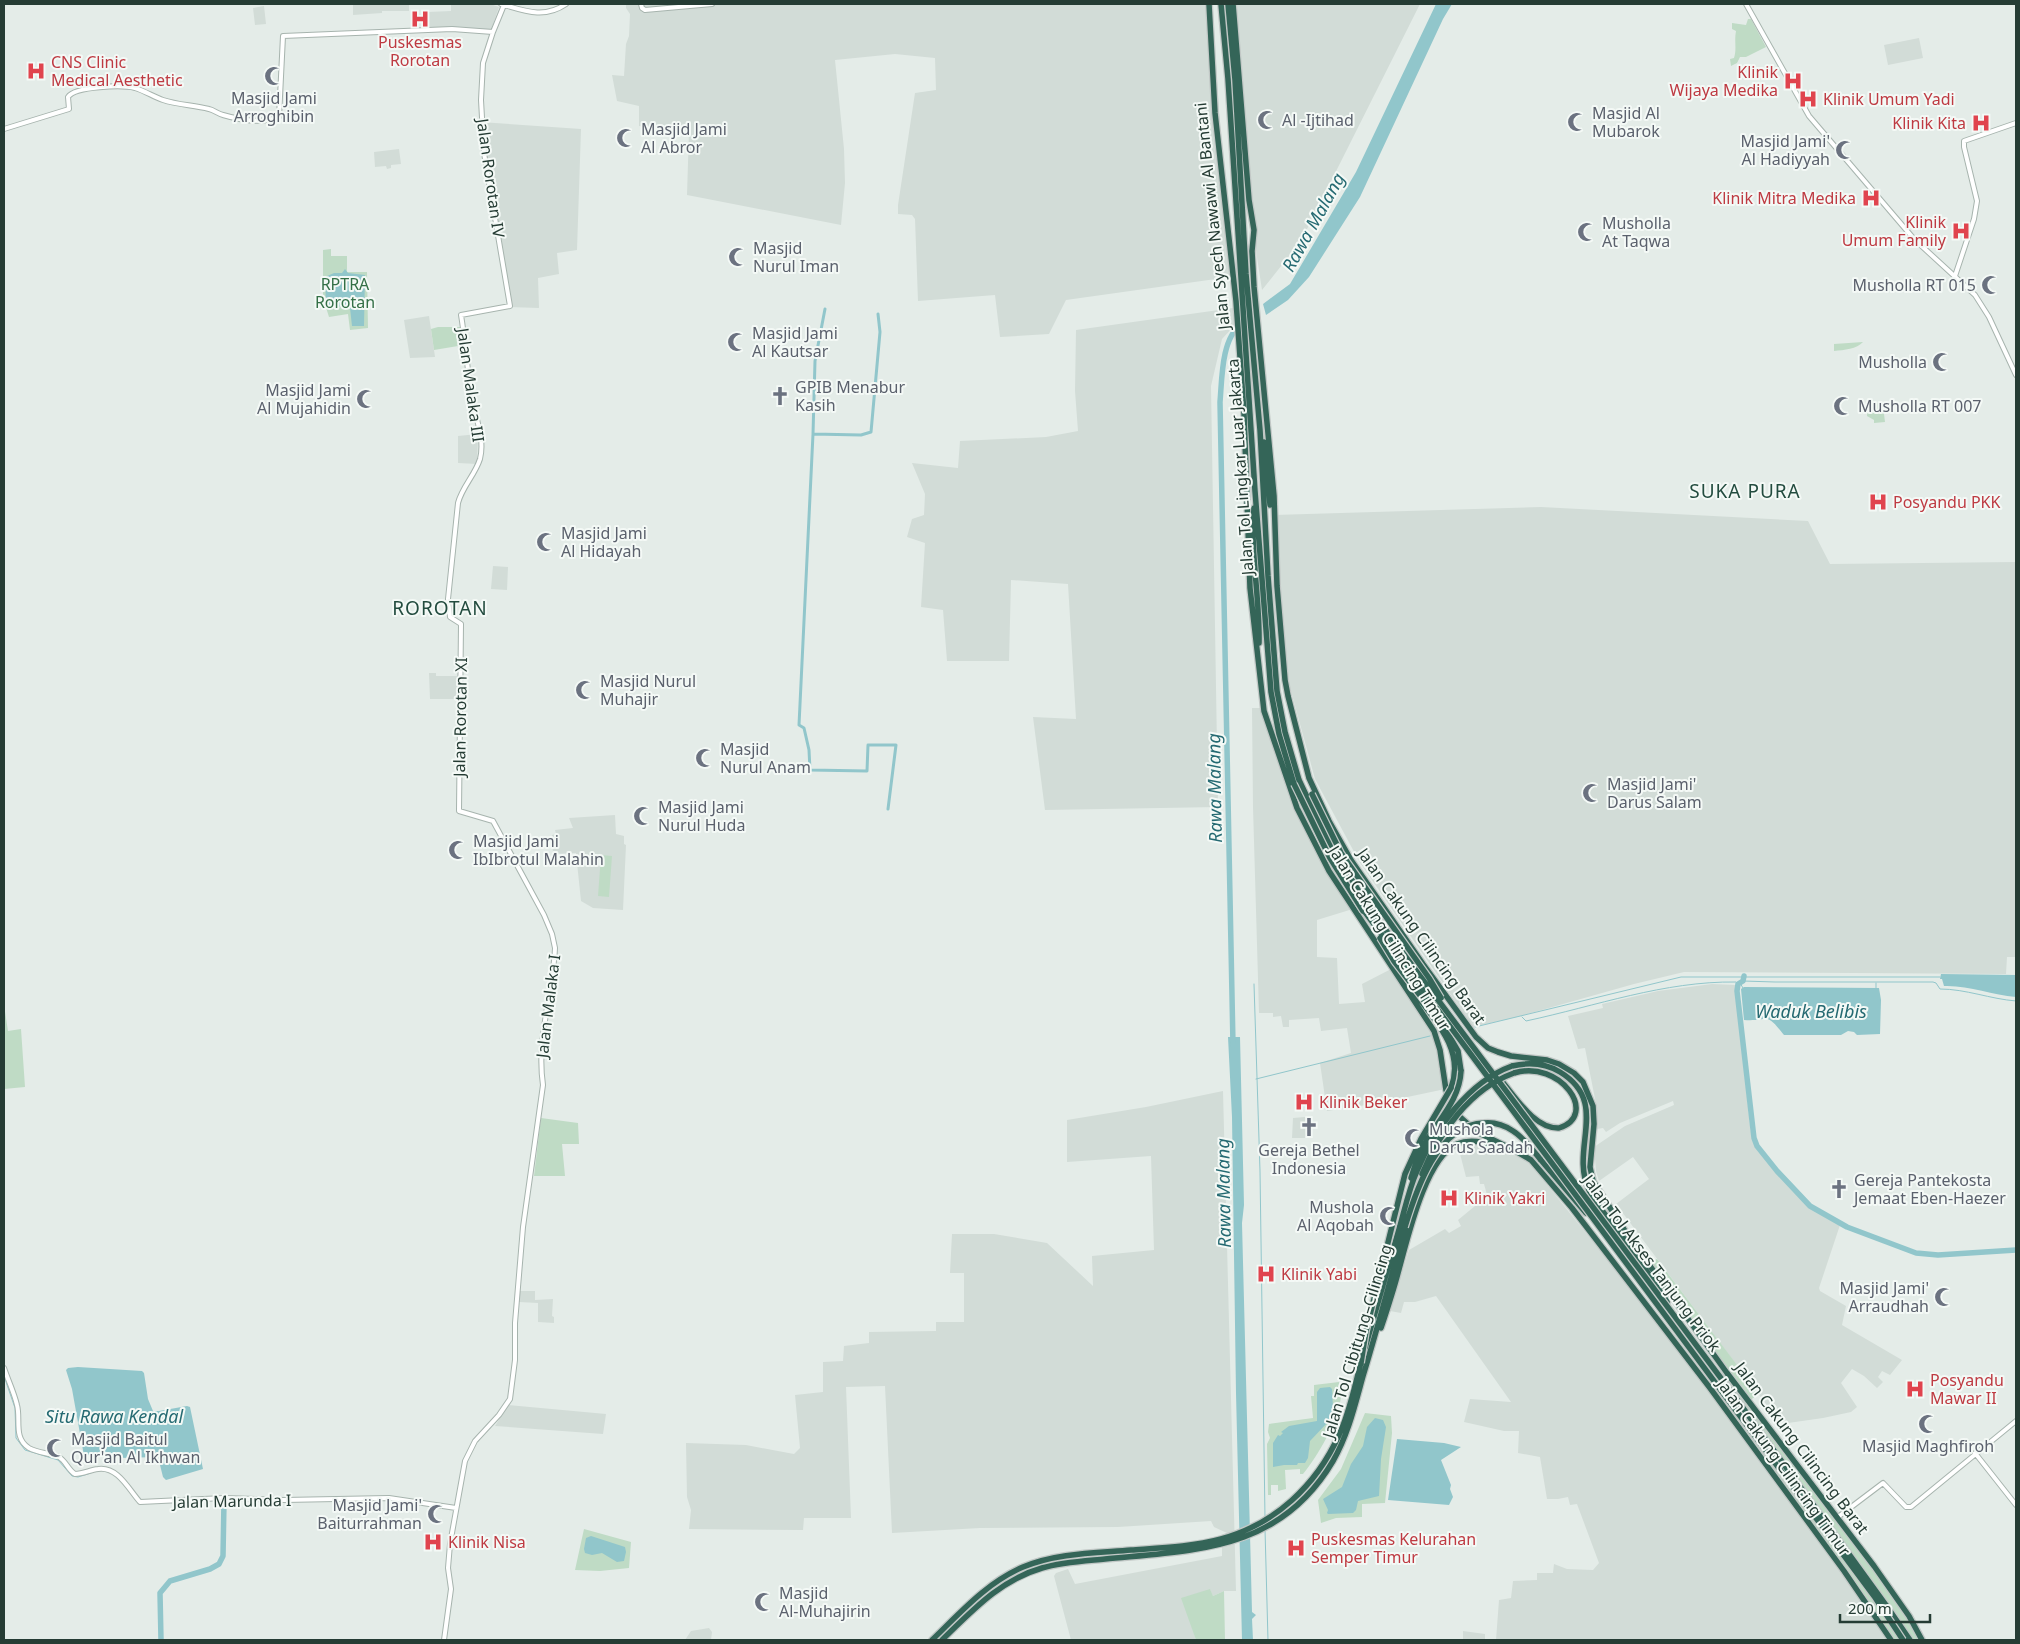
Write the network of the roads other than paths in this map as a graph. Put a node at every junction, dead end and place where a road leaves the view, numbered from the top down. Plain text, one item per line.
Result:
1 (503, 4) edge
2 (566, 4) edge
3 (641, 4) edge
4 (712, 4) edge
5 (1220, 4) edge
6 (1232, 4) edge
7 (1746, 4) edge
8 (1209, 5) edge
9 (493, 32) junction
10 (2016, 123) edge
11 (4, 129) edge
12 (1955, 276) junction
13 (1245, 299) junction
14 (462, 314) joint
15 (2016, 375) edge
16 (1260, 430) junction
17 (1255, 491) junction
18 (1273, 523) junction
19 (1248, 546) joint
20 (461, 624) joint
21 (1258, 663) junction
22 (1310, 778) junction
23 (459, 811) joint
24 (1376, 893) junction
25 (1364, 906) junction
26 (1354, 908) junction
27 (1389, 913) junction
28 (1368, 930) junction
29 (1458, 1027) junction
30 (1478, 1052) junction
31 (1481, 1088) junction
32 (1527, 1157) junction
33 (1402, 1227) junction
34 (1600, 1227) junction
35 (1676, 1319) junction
36 (1715, 1354) junction
37 (1364, 1364) junction
38 (4, 1368) edge
39 (1696, 1370) junction
40 (1727, 1373) junction
41 (1710, 1388) junction
42 (2016, 1421) edge
43 (1975, 1453) junction
44 (2016, 1505) edge
45 (456, 1508) junction
46 (1838, 1518) junction
47 (444, 1640) edge
48 (932, 1640) edge
49 (942, 1640) edge
50 (1891, 1640) edge
51 (1903, 1640) edge
52 (1910, 1640) edge
53 (1922, 1640) edge

1 - 2 street
1 - 9 street, Jalan Rorotan IV
3 - 4 street
5 - 13 highway, Jalan Tol Lingkar Luar Jakarta
6 - 13 highway, Jalan Tol Lingkar Luar Jakarta
6 - 13 highway, Jalan Syech Nawawi Al Bantani
7 - 12 street
8 - 13 highway, Jalan Syech Nawawi Al Bantani
9 - 11 street
9 - 14 street, Jalan Rorotan IV
10 - 12 street
12 - 15 street
13 - 16 highway, Jalan Tol Lingkar Luar Jakarta
13 - 17 highway, Jalan Tol Lingkar Luar Jakarta
13 - 18 highway, Jalan Syech Nawawi Al Bantani
13 - 19 highway, Jalan Syech Nawawi Al Bantani
14 - 20 street, Jalan Malaka III
16 - 18 highway
16 - 25 highway, Jalan Tol Lingkar Luar Jakarta
17 - 21 highway
17 - 25 highway, Jalan Tol Lingkar Luar Jakarta, bridge
18 - 22 highway, Jalan Cakung Cilincing Barat
19 - 21 highway, Jalan Cakung Cilincing Timur
20 - 23 street, Jalan Rorotan XI
21 - 26 highway, Jalan Cakung Cilincing Timur
22 - 24 highway, Jalan Cakung Cilincing Barat
22 - 29 highway, bridge
23 - 45 street, Jalan Malaka I
24 - 26 highway
24 - 27 highway, Jalan Cakung Cilincing Barat
25 - 29 highway, Jalan Tol Akses Tanjung Priok, bridge
25 - 33 highway, bridge
25 - 34 highway, Jalan Tol Akses Tanjung Priok, bridge
26 - 28 highway, Jalan Cakung Cilincing Timur
27 - 28 highway
27 - 36 highway, Jalan Cakung Cilincing Barat
28 - 32 highway, Jalan Cakung Cilincing Timur
28 - 37 highway, bridge
29 - 30 highway, Jalan Tol Akses Tanjung Priok, bridge
30 - 31 highway, bridge
30 - 35 highway, Jalan Tol Akses Tanjung Priok, bridge
31 - 33 highway, bridge
31 - 35 highway, bridge
32 - 37 highway
32 - 39 highway, Jalan Cakung Cilincing Timur
33 - 34 highway, bridge
33 - 37 highway, Jalan Tol Cibitung–Cilincing
34 - 51 highway, Jalan Tol Akses Tanjung Priok, bridge
35 - 52 highway, Jalan Tol Akses Tanjung Priok, bridge
36 - 39 highway
36 - 40 highway, Jalan Cakung Cilincing Barat
37 - 48 highway, Jalan Tol Cibitung–Cilincing
37 - 49 highway, Jalan Tol Cibitung–Cilincing
38 - 45 street, Jalan Marunda I
39 - 41 highway, Jalan Cakung Cilincing Timur
40 - 41 highway
40 - 46 highway, Jalan Cakung Cilincing Barat
41 - 50 highway, Jalan Cakung Cilincing Timur
42 - 43 street
43 - 44 street
43 - 46 street
45 - 47 street, Jalan Malaka I
46 - 53 highway, Jalan Cakung Cilincing Barat

